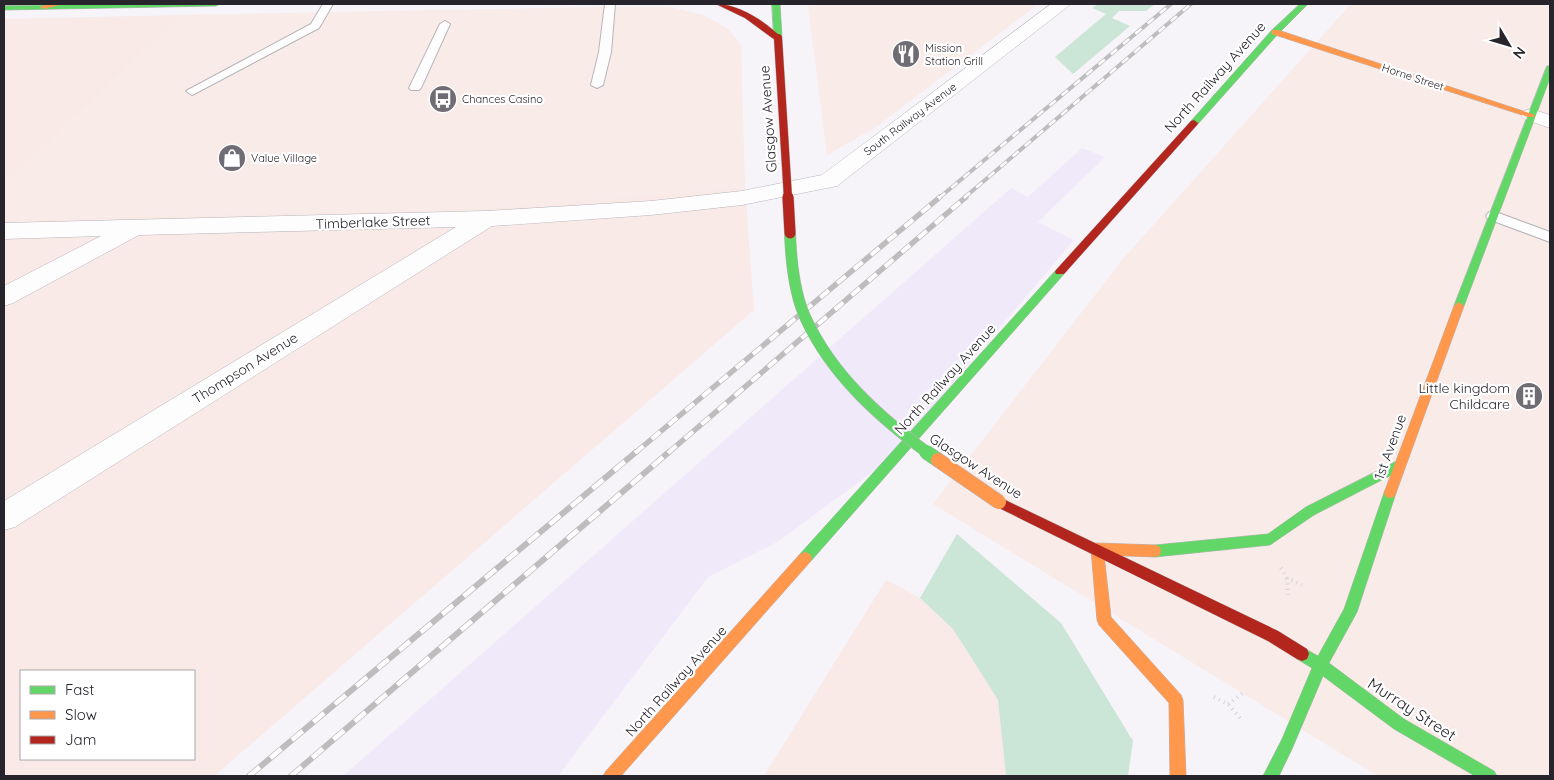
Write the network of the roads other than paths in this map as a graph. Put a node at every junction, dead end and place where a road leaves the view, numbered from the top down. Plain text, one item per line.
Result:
1 (59, 4) edge
2 (216, 4) edge
3 (328, 4) edge
4 (610, 4) edge
5 (721, 4) edge
6 (776, 4) edge
7 (1062, 4) edge
8 (1304, 4) edge
9 (44, 7) junction
10 (4, 8) edge
11 (445, 24) dead end
12 (1275, 32) junction
13 (778, 38) junction
14 (1550, 68) edge
15 (597, 85) dead end
16 (415, 88) dead end
17 (192, 91) dead end
18 (1541, 118) edge
19 (742, 198) joint
20 (1493, 216) junction
21 (486, 219) junction
22 (134, 229) junction
23 (4, 231) edge
24 (1550, 237) edge
25 (4, 297) edge
26 (1398, 465) junction
27 (4, 517) edge
28 (1097, 549) junction
29 (1320, 665) junction
30 (611, 776) edge
31 (1178, 776) edge
32 (1271, 776) edge
33 (1489, 776) edge

1 - 9 main road
2 - 9 main road
3 - 17 lane
4 - 15 lane
5 - 13 main road
6 - 13 main road, Glasgow Avenue
7 - 19 street, South Railway Avenue
8 - 12 main road, North Railway Avenue
9 - 10 main road
11 - 16 lane
12 - 18 main road, Horne Street
12 - 30 main road, North Railway Avenue
13 - 28 main road, Glasgow Avenue, bridge
14 - 18 main road, 1st Avenue
18 - 20 main road, 1st Avenue
19 - 21 street, Timberlake Street
20 - 24 lane
20 - 26 main road, 1st Avenue
21 - 22 street, Timberlake Street
21 - 27 street, Thompson Avenue
22 - 23 street, Timberlake Street
22 - 25 street
26 - 28 main road
26 - 29 main road, 1st Avenue
28 - 29 main road, Glasgow Avenue
28 - 31 main road
29 - 32 main road, 1st Avenue
29 - 33 main road, Murray Street

